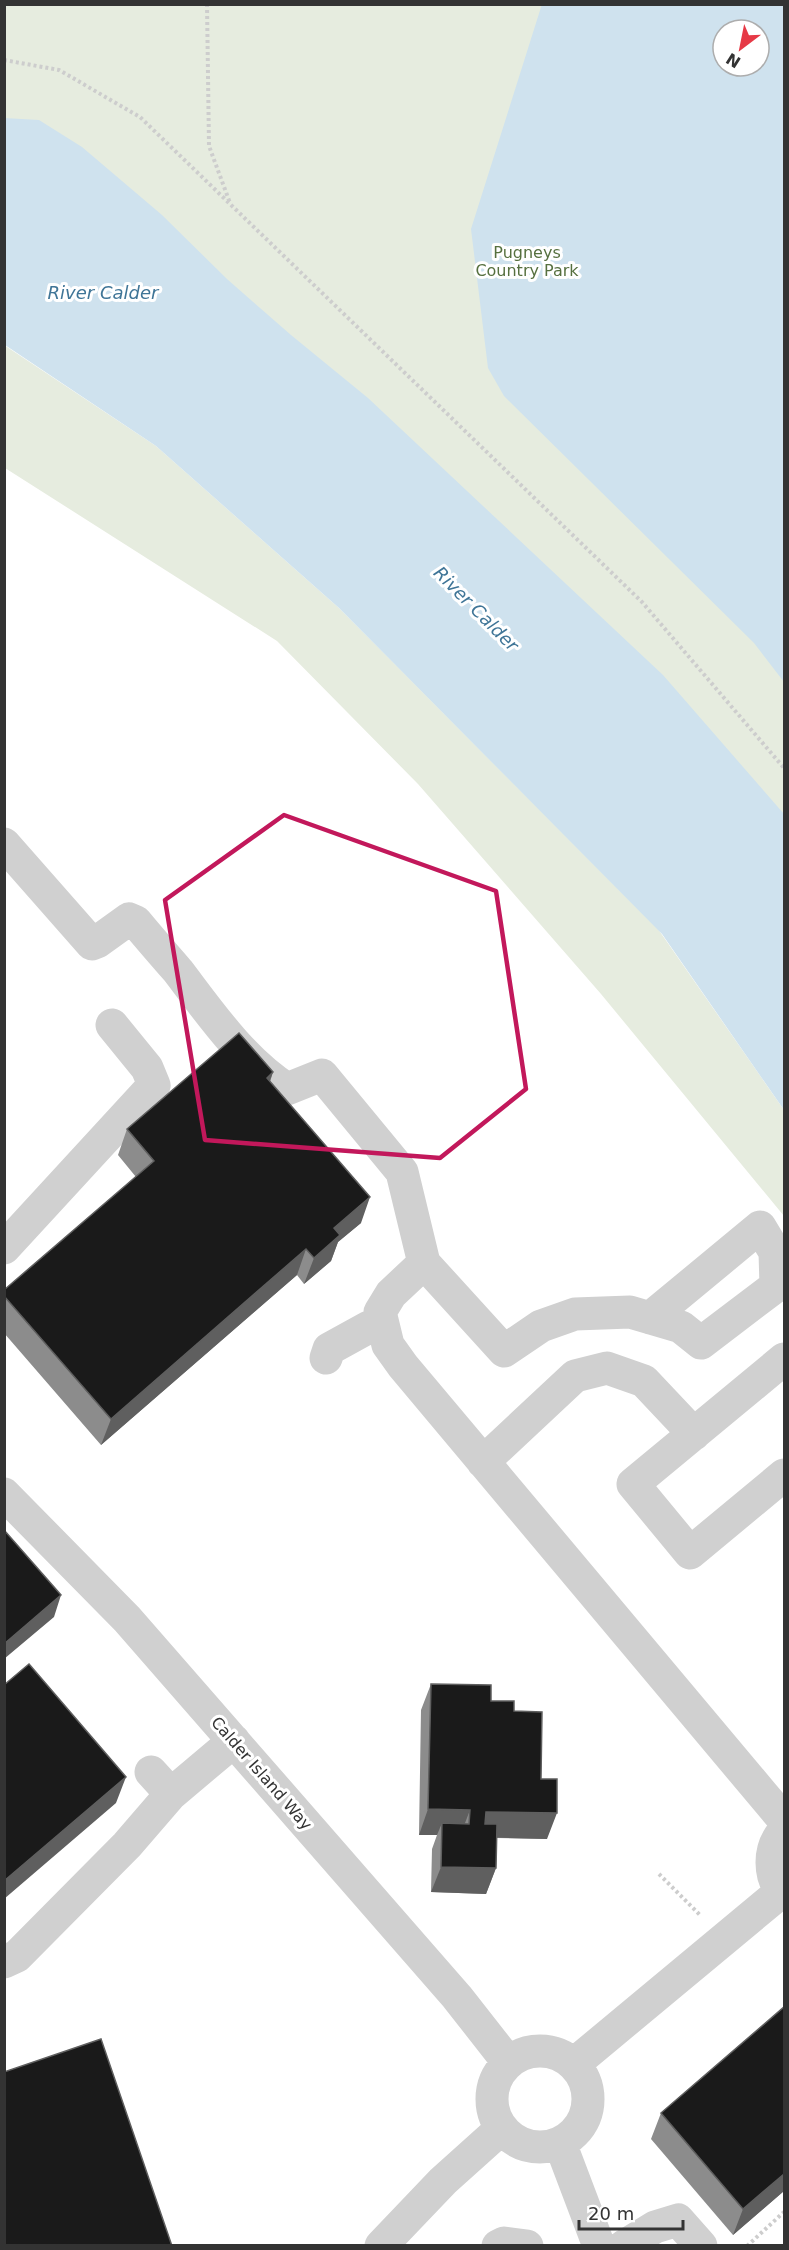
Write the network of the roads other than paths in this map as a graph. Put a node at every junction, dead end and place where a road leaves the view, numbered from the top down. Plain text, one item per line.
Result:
1 (4, 844) edge
2 (112, 1025) dead end
3 (4, 1248) edge
4 (424, 1263) junction
5 (650, 1318) dead end
6 (382, 1329) junction
7 (326, 1358) dead end
8 (784, 1359) edge
9 (694, 1434) junction
10 (483, 1462) junction
11 (784, 1475) edge
12 (4, 1494) edge
13 (234, 1741) junction
14 (784, 1820) edge
15 (784, 1831) edge
16 (783, 1893) edge
17 (4, 1962) edge
18 (508, 2062) junction
19 (574, 2064) junction
20 (502, 2128) junction
21 (561, 2143) junction
22 (381, 2246) edge
23 (498, 2246) edge
24 (527, 2246) edge
25 (599, 2246) edge
26 (624, 2246) edge
27 (701, 2246) edge

1 - 4 street
2 - 3 street
4 - 5 street
4 - 6 street
6 - 7 street
6 - 10 street
8 - 9 street
9 - 10 street
9 - 11 street
10 - 14 street
12 - 13 street, Calder Island Way
13 - 17 street
13 - 18 street, Calder Island Way
15 - 16 street
16 - 19 street
18 - 19 street
18 - 20 street
19 - 21 street
20 - 21 street
20 - 22 street
21 - 25 street
23 - 24 street
26 - 27 street

